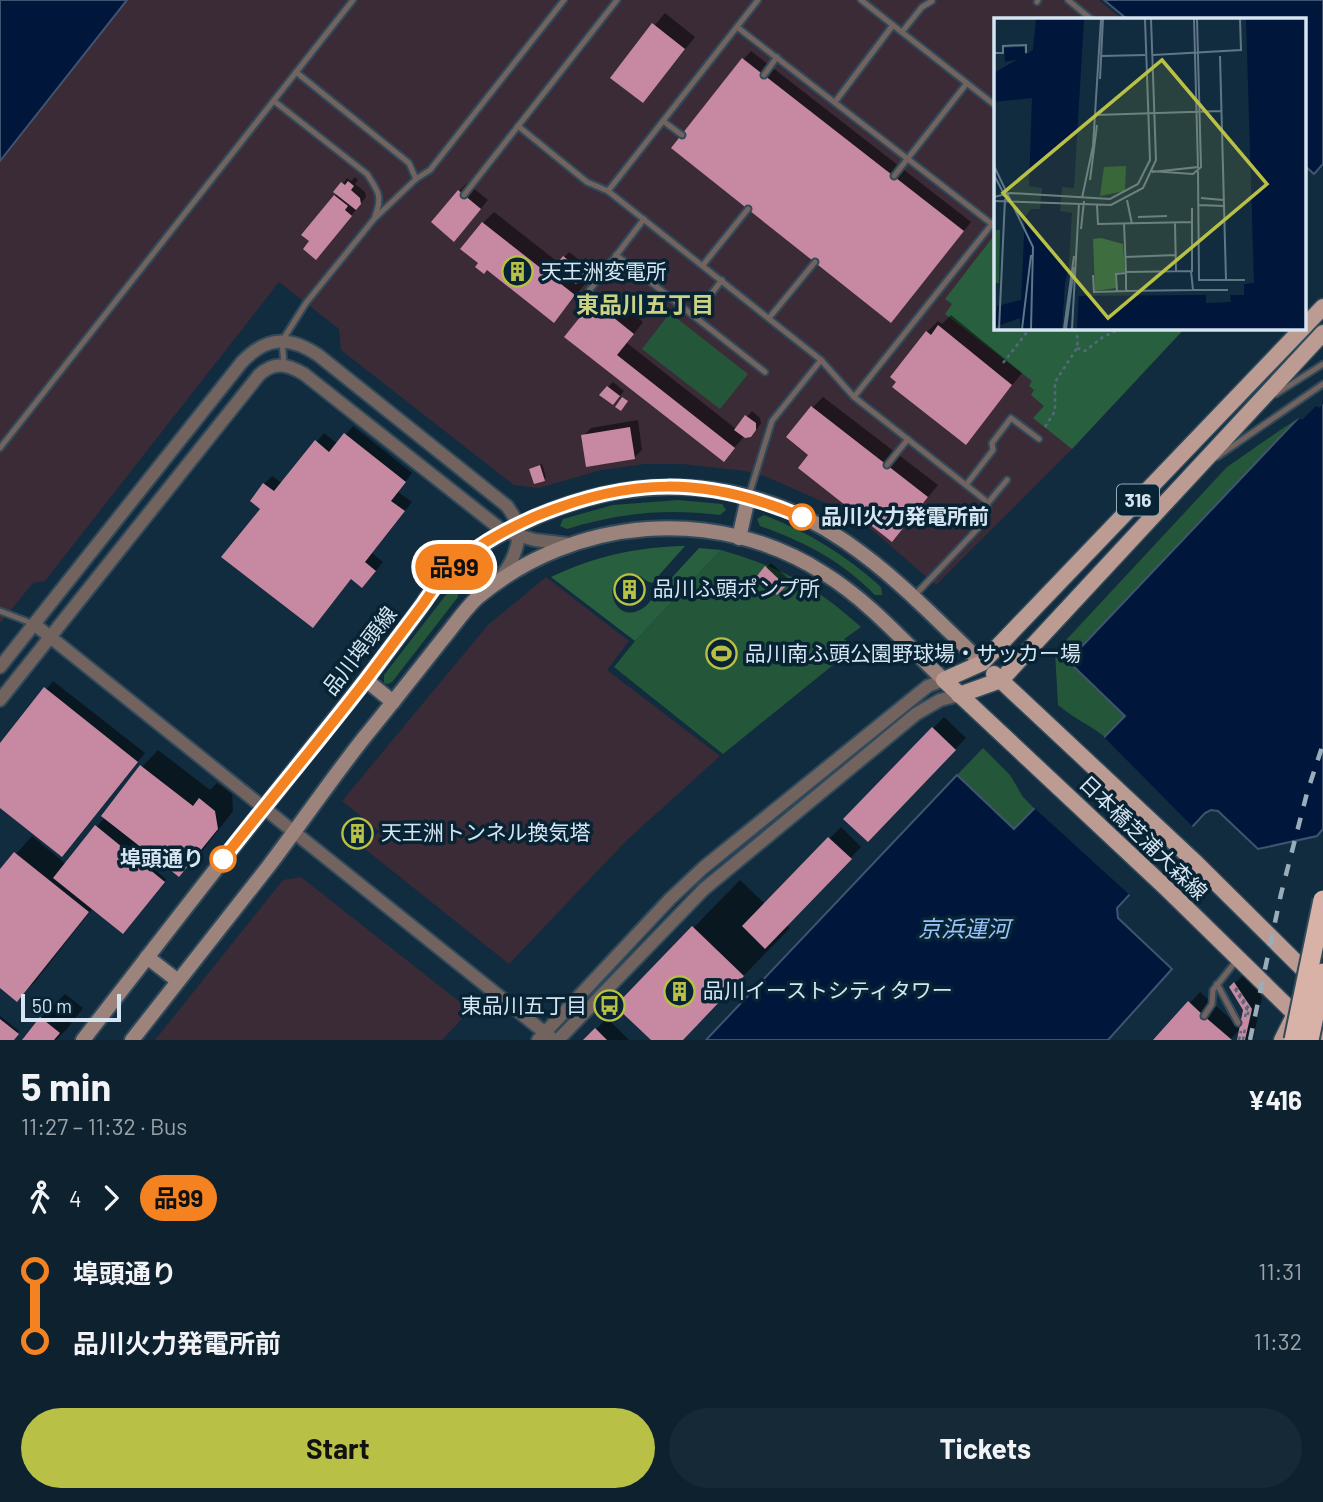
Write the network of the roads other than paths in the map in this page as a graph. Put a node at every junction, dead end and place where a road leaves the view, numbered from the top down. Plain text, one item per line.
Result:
1 (354, 0) edge
2 (564, 0) edge
3 (617, 0) edge
4 (758, 0) edge
5 (861, 0) edge
6 (1068, 0) edge
7 (932, 1) edge
8 (1090, 18) edge
9 (893, 25) junction
10 (737, 26) junction
11 (902, 32) junction
12 (777, 57) junction
13 (296, 72) junction
14 (764, 75) dead end
15 (967, 83) junction
16 (274, 101) junction
17 (835, 102) junction
18 (994, 104) edge
19 (663, 121) junction
20 (518, 125) junction
21 (681, 135) dead end
22 (907, 158) junction
23 (894, 176) dead end
24 (416, 179) junction
25 (608, 191) junction
26 (464, 195) dead end
27 (748, 209) dead end
28 (374, 219) junction
29 (644, 219) junction
30 (994, 221) edge
31 (616, 256) junction
32 (815, 262) dead end
33 (702, 265) junction
34 (722, 281) junction
35 (589, 291) dead end
36 (1323, 307) edge
37 (694, 316) junction
38 (769, 318) junction
39 (1306, 325) edge
40 (1302, 329) edge
41 (1323, 333) edge
42 (282, 341) junction
43 (821, 360) junction
44 (284, 364) junction
45 (1323, 364) edge
46 (765, 372) dead end
47 (1323, 384) edge
48 (854, 397) junction
49 (1254, 407) junction
50 (908, 439) junction
51 (1039, 439) dead end
52 (0, 448) edge
53 (887, 465) dead end
54 (1192, 475) junction
55 (1007, 480) dead end
56 (966, 485) junction
57 (748, 498) junction
58 (987, 504) junction
59 (513, 530) junction
60 (739, 538) junction
61 (569, 544) junction
62 (494, 585) junction
63 (913, 597) junction
64 (0, 611) edge
65 (34, 624) junction
66 (50, 636) junction
67 (982, 663) junction
68 (0, 667) edge
69 (366, 680) junction
70 (944, 680) junction
71 (1001, 680) junction
72 (959, 695) junction
73 (0, 700) edge
74 (393, 702) junction
75 (264, 808) junction
76 (293, 831) junction
77 (1323, 900) edge
78 (147, 957) junction
79 (1237, 960) junction
80 (1323, 973) edge
81 (178, 981) junction
82 (1217, 984) junction
83 (1323, 989) edge
84 (1323, 1009) edge
85 (1204, 1016) dead end
86 (1238, 1023) dead end
87 (1309, 1024) edge
88 (1323, 1032) edge
89 (549, 1038) edge
90 (83, 1040) edge
91 (132, 1040) edge
92 (1282, 1040) edge
93 (1294, 1040) edge
94 (1303, 1040) edge

1 - 13 lane
2 - 24 lane
3 - 20 lane
4 - 10 lane
5 - 9 lane
6 - 8 lane
7 - 11 lane
9 - 11 lane
9 - 17 lane
10 - 12 lane
10 - 19 lane
11 - 15 lane
12 - 14 lane
12 - 17 lane
13 - 16 lane
13 - 24 lane
15 - 18 lane
15 - 22 lane
16 - 28 lane
16 - 52 lane
17 - 22 lane
19 - 21 lane
19 - 25 lane
20 - 25 lane
20 - 26 lane
22 - 23 lane
22 - 30 lane
24 - 28 lane
25 - 29 lane
27 - 33 lane
28 - 42 lane
29 - 31 lane
29 - 33 lane
30 - 48 lane
31 - 35 lane
31 - 37 lane
32 - 38 lane
33 - 34 lane
34 - 37 lane
34 - 38 lane
36 - 39 main road, 316
37 - 46 lane
38 - 43 lane
40 - 67 main road, 316
41 - 49 main road, 316
42 - 44 lane
42 - 59 street
42 - 65 street
43 - 48 lane
43 - 57 lane
44 - 59 street
44 - 66 street
45 - 49 lane
47 - 54 lane
48 - 50 lane
49 - 54 main road, 316
50 - 53 lane
50 - 56 lane
51 - 56 lane
54 - 71 main road, 316
55 - 58 lane
56 - 58 lane
57 - 59 main road, 品川埠頭線
57 - 60 main road
57 - 63 main road, 品川埠頭線
58 - 63 lane
59 - 61 street
59 - 62 street
59 - 69 main road, 品川埠頭線
60 - 61 main road
60 - 70 main road
61 - 62 main road
62 - 74 main road
63 - 67 main road, 品川埠頭線
64 - 65 lane
65 - 66 street
65 - 68 street
66 - 73 street
66 - 75 street
67 - 70 main road, 316
67 - 71 main road, 日本橋芝浦大森線
69 - 74 main road
69 - 75 main road, 品川埠頭線
70 - 72 main road, 日本橋芝浦大森線
70 - 89 street
71 - 72 main road, 316
71 - 83 main road, 日本橋芝浦大森線
72 - 79 main road, 日本橋芝浦大森線
72 - 89 street
74 - 76 main road
75 - 76 street
75 - 78 main road, 品川埠頭線
76 - 81 main road
76 - 89 street
77 - 93 highway, bridge
78 - 81 main road
78 - 90 main road, 品川埠頭線
79 - 82 lane
79 - 87 main road, 日本橋芝浦大森線
80 - 87 highway, bridge
81 - 91 main road
82 - 85 lane
82 - 86 lane
84 - 87 main road
87 - 88 main road, 日本橋芝浦大森線
87 - 92 main road
87 - 94 main road

